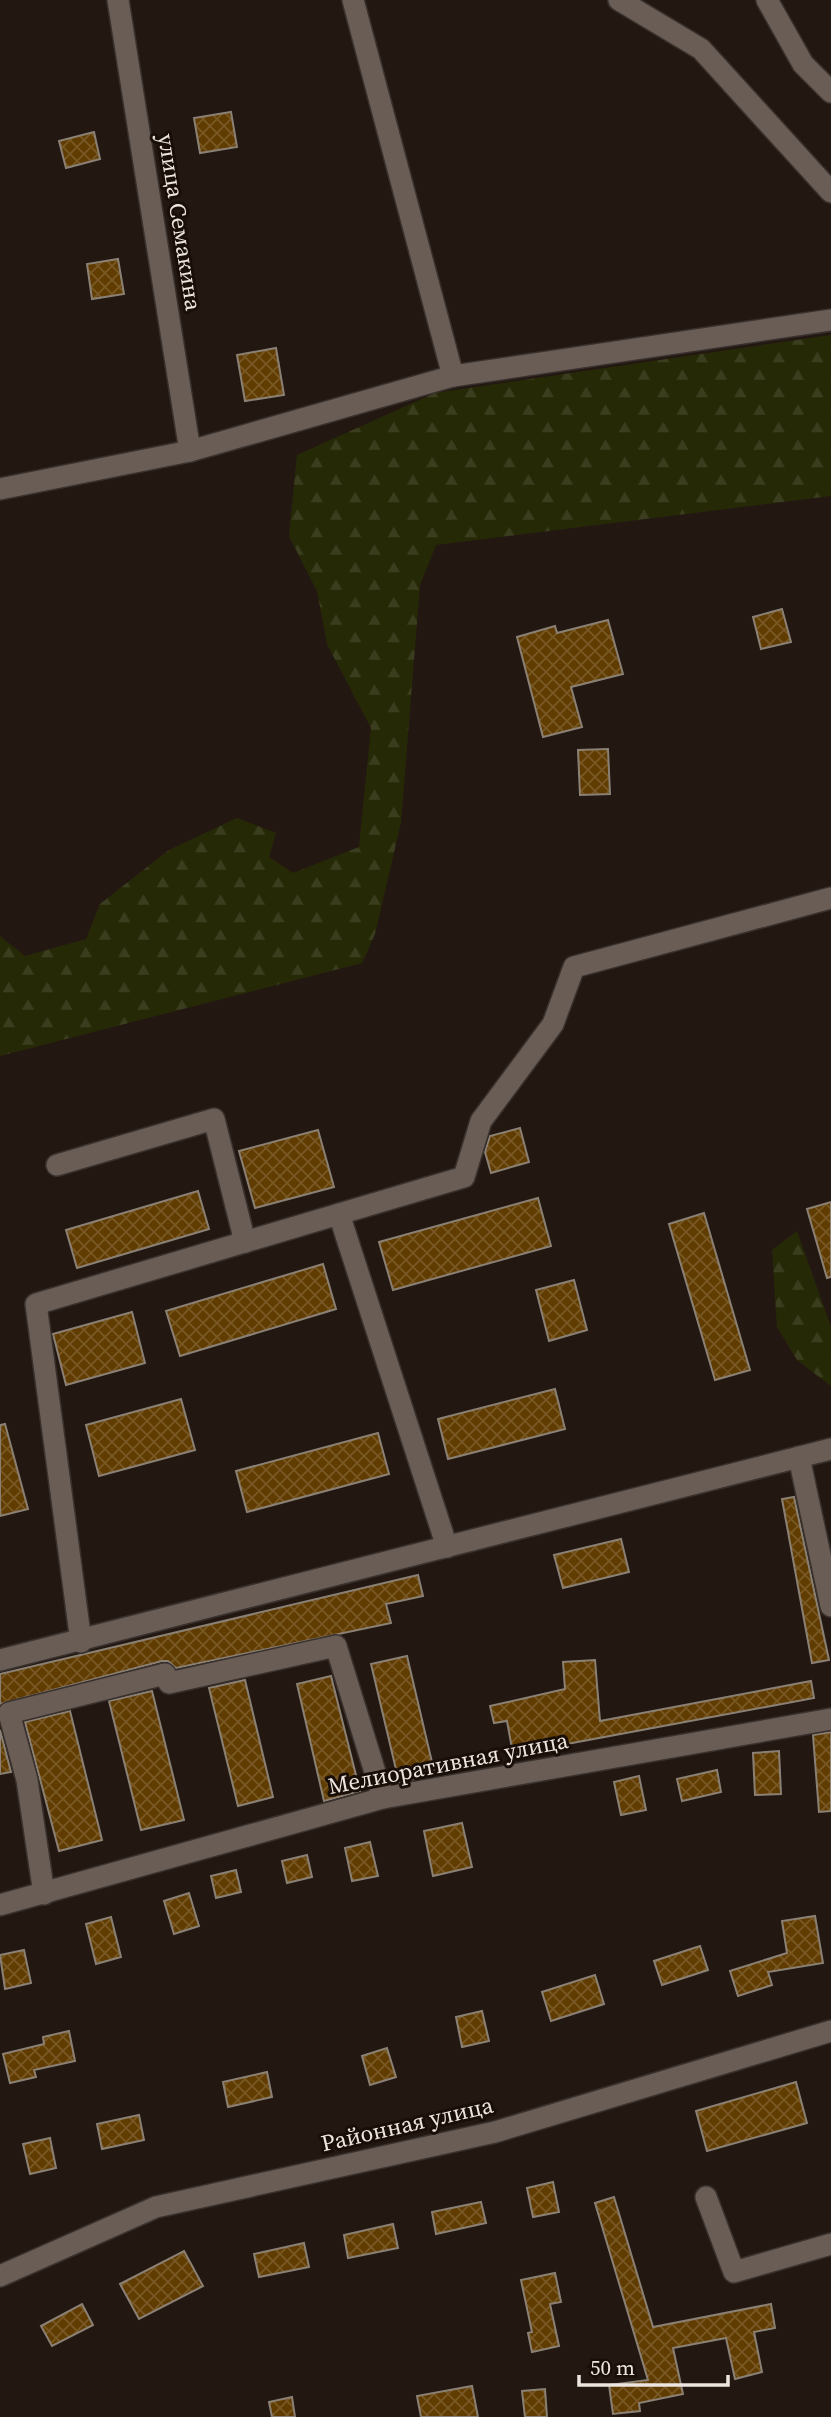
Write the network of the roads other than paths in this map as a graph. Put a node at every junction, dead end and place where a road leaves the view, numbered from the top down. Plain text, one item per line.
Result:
1 (118, 0) edge
2 (354, 0) edge
3 (619, 0) edge
4 (767, 0) edge
5 (831, 92) edge
6 (831, 192) edge
7 (831, 320) edge
8 (453, 376) junction
9 (190, 451) junction
10 (0, 489) edge
11 (831, 898) edge
12 (57, 1165) dead end
13 (339, 1214) junction
14 (245, 1242) junction
15 (831, 1449) edge
16 (799, 1457) junction
17 (447, 1547) junction
18 (831, 1606) edge
19 (80, 1642) junction
20 (0, 1660) edge
21 (831, 1719) edge
22 (383, 1798) junction
23 (44, 1894) junction
24 (0, 1905) edge
25 (830, 2037) edge
26 (706, 2197) dead end
27 (831, 2244) edge
28 (0, 2276) edge

1 - 9 street, улица Семакина
2 - 8 street
3 - 6 street
4 - 5 street
7 - 8 street
8 - 9 street
9 - 10 street
11 - 13 street
12 - 14 street
13 - 14 street
13 - 17 street
14 - 19 street
15 - 16 street
16 - 17 street
16 - 18 street
17 - 19 street
19 - 20 street
21 - 22 street, Мелиоративная улица
22 - 23 street, Мелиоративная улица
22 - 23 street
23 - 24 street, Мелиоративная улица
25 - 28 street, Районная улица
26 - 27 street

